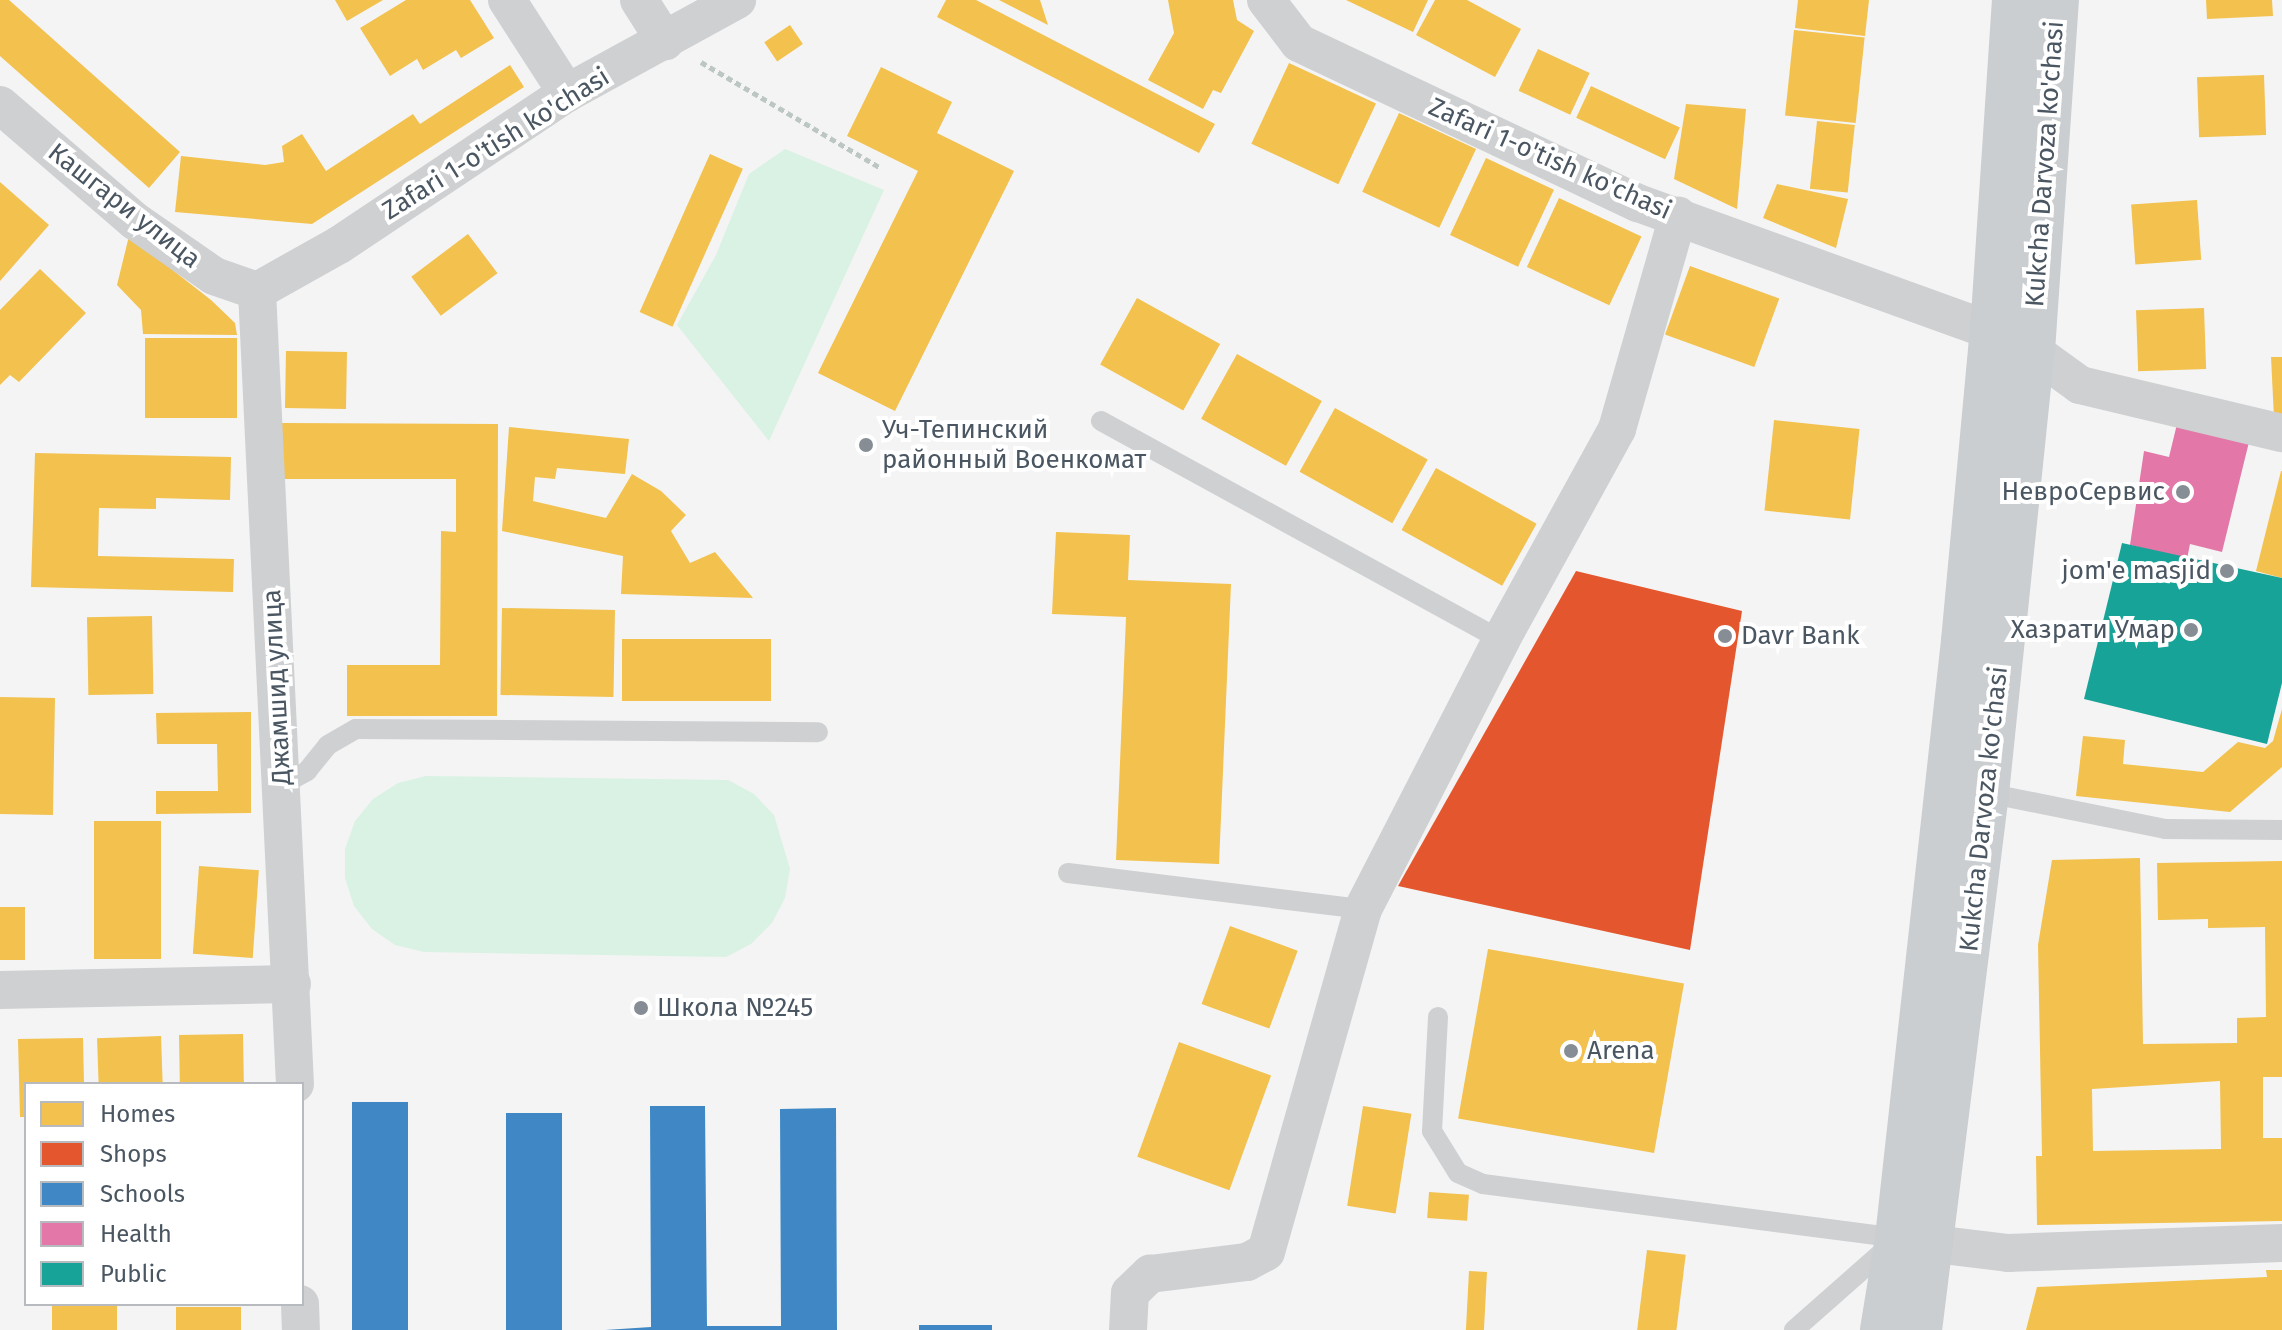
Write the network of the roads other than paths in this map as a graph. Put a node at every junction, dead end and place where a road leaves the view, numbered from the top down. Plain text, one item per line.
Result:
1 (507, 0) edge
2 (639, 0) edge
3 (737, 0) edge
4 (1266, 0) edge
5 (2014, 0) edge
6 (2057, 0) edge
7 (665, 41) junction
8 (567, 93) junction
9 (0, 105) edge
10 (1678, 216) junction
11 (257, 291) junction
12 (1992, 331) junction
13 (2033, 351) junction
14 (1101, 421) dead end
15 (2282, 433) edge
16 (1501, 640) junction
17 (818, 732) dead end
18 (282, 785) junction
19 (1987, 793) junction
20 (2282, 830) edge
21 (1068, 873) dead end
22 (1363, 909) junction
23 (292, 984) junction
24 (0, 990) edge
25 (1438, 1017) dead end
26 (295, 1082) edge
27 (1915, 1241) junction
28 (2282, 1243) edge
29 (300, 1306) edge
30 (301, 1330) edge
31 (1128, 1330) edge
32 (1794, 1330) edge
33 (1882, 1330) edge
34 (1920, 1330) edge

1 - 8 street
2 - 7 street
3 - 7 street, Zafari 1-o'tish ko'chasi
4 - 10 street, Zafari 1-o'tish ko'chasi
5 - 12 main road, Kukcha Darvoza ko'chasi
6 - 13 main road, Kukcha Darvoza ko'chasi
7 - 8 street, Zafari 1-o'tish ko'chasi
8 - 11 street, Zafari 1-o'tish ko'chasi
9 - 11 street, Кашгари улица
10 - 12 street, Zafari 1-o'tish ko'chasi
10 - 16 street
11 - 18 street, Джамшид улица
12 - 13 main road
12 - 27 main road, Kukcha Darvoza ko'chasi
13 - 15 street
13 - 19 main road, Kukcha Darvoza ko'chasi
14 - 16 lane
16 - 22 street
17 - 18 lane
18 - 23 street, Джамшид улица
19 - 20 lane
19 - 27 main road, Kukcha Darvoza ko'chasi
21 - 22 lane
22 - 31 street
23 - 24 street
23 - 26 street, Джамшид улица
25 - 27 lane
27 - 28 street
27 - 32 lane
27 - 33 main road, Kukcha Darvoza ko'chasi
27 - 34 main road, Kukcha Darvoza ko'chasi
29 - 30 street

